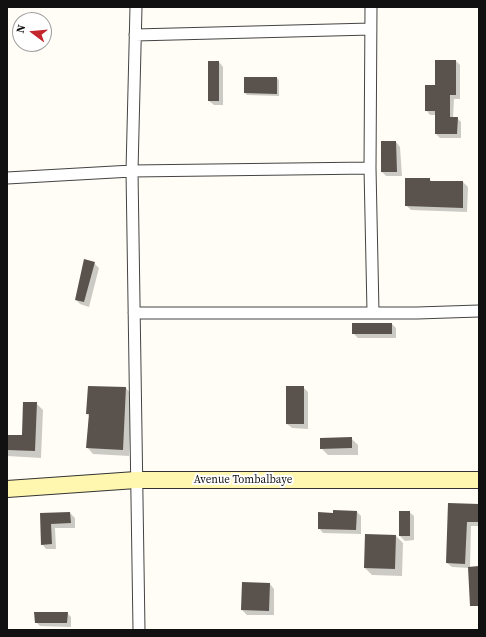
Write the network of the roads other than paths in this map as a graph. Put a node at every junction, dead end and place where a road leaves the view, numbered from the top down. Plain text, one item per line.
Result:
1 (136, 7) edge
2 (371, 7) edge
3 (371, 29) junction
4 (136, 34) junction
5 (370, 168) junction
6 (132, 171) junction
7 (7, 178) edge
8 (479, 311) edge
9 (373, 312) junction
10 (134, 313) junction
11 (136, 480) junction
12 (479, 480) edge
13 (7, 488) edge
14 (139, 630) edge

1 - 4 street
2 - 3 street
3 - 4 street
3 - 5 street
4 - 6 street
5 - 6 street
5 - 9 street
6 - 7 street
6 - 10 street
8 - 9 street
9 - 10 street
10 - 11 street
11 - 12 main road, Avenue Tombalbaye
11 - 13 main road, Avenue Tombalbaye
11 - 14 street

